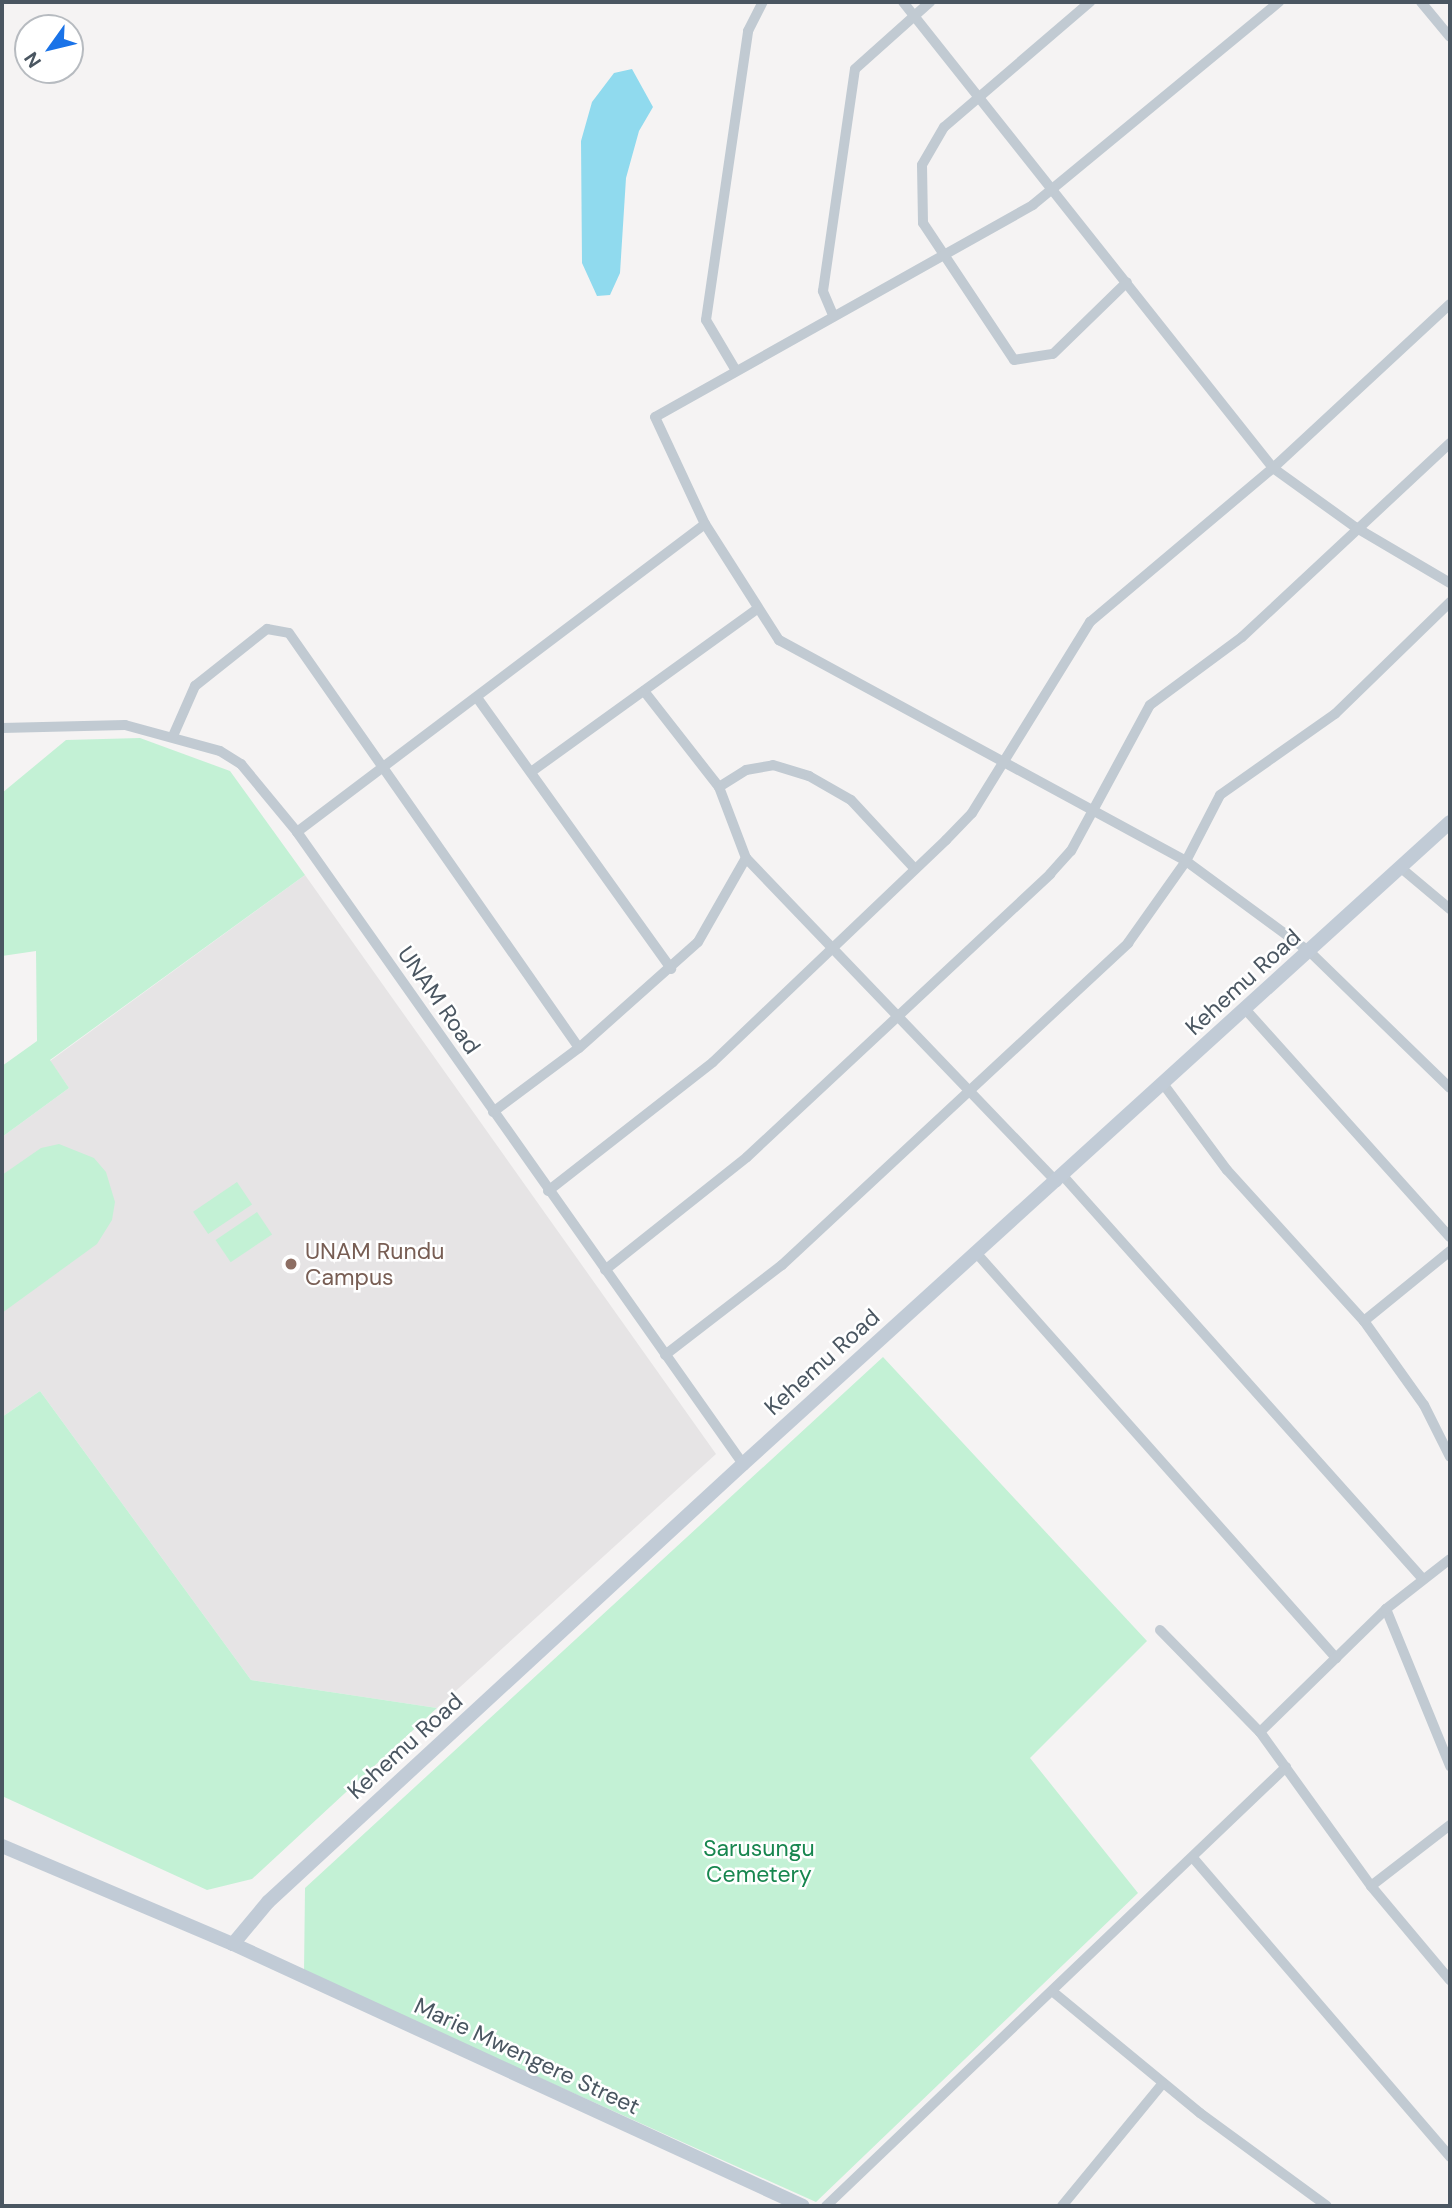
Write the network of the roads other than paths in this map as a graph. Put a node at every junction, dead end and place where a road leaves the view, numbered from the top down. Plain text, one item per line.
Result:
1 (763, 2) edge
2 (903, 2) edge
3 (930, 2) edge
4 (1090, 2) edge
5 (1279, 2) edge
6 (1421, 2) edge
7 (914, 15) junction
8 (1450, 37) edge
9 (979, 92) junction
10 (1054, 188) junction
11 (940, 256) junction
12 (1127, 282) junction
13 (1450, 304) edge
14 (833, 315) junction
15 (735, 369) junction
16 (1450, 443) edge
17 (1273, 468) junction
18 (705, 524) junction
19 (1355, 527) junction
20 (1450, 583) edge
21 (1450, 601) edge
22 (756, 610) junction
23 (644, 691) junction
24 (478, 699) junction
25 (2, 728) edge
26 (173, 736) junction
27 (1001, 765) junction
28 (383, 769) junction
29 (531, 772) junction
30 (719, 787) junction
31 (1091, 811) junction
32 (1450, 822) edge
33 (298, 832) junction
34 (746, 858) junction
35 (1186, 861) junction
36 (1401, 868) junction
37 (915, 869) junction
38 (1450, 909) edge
39 (835, 946) junction
40 (1310, 952) junction
41 (671, 969) junction
42 (1246, 1010) junction
43 (899, 1016) junction
44 (579, 1048) junction
45 (1164, 1085) junction
46 (1450, 1088) edge
47 (970, 1090) junction
48 (493, 1112) junction
49 (1060, 1180) junction
50 (548, 1191) junction
51 (1450, 1237) edge
52 (1450, 1251) edge
53 (979, 1256) junction
54 (605, 1269) junction
55 (1364, 1321) junction
56 (665, 1355) junction
57 (1450, 1457) edge
58 (743, 1464) junction
59 (1450, 1559) edge
60 (1422, 1578) junction
61 (1386, 1609) junction
62 (1160, 1630) dead end
63 (1336, 1658) junction
64 (1260, 1732) junction
65 (1450, 1766) edge
66 (1286, 1767) junction
67 (1450, 1825) edge
68 (2, 1846) edge
69 (1195, 1859) junction
70 (1371, 1886) junction
71 (233, 1944) junction
72 (1450, 1980) edge
73 (1052, 1991) junction
74 (1163, 2083) junction
75 (1450, 2157) edge
76 (803, 2206) edge
77 (826, 2206) edge
78 (1062, 2206) edge
79 (1327, 2206) edge

1 - 15 street
2 - 7 street
3 - 7 street
4 - 9 street
5 - 10 street
6 - 8 street
7 - 9 street
7 - 14 street
9 - 10 street
9 - 11 street
10 - 11 street
10 - 12 street
11 - 12 street
11 - 14 street
12 - 17 street
13 - 17 street
14 - 15 street
15 - 18 street
16 - 19 street
17 - 19 street
17 - 27 street
18 - 22 street
18 - 24 street
19 - 20 street
19 - 31 street
21 - 35 street
22 - 23 street
22 - 27 street
23 - 29 street
23 - 30 street
24 - 28 street
24 - 29 street
25 - 26 street, UNAM Road
26 - 28 street
26 - 33 street, UNAM Road
27 - 31 street
27 - 37 street
28 - 33 street
28 - 44 street
29 - 41 street
30 - 34 street
30 - 37 street
31 - 35 street
31 - 43 street
32 - 36 street, Kehemu Road
33 - 48 street, UNAM Road
34 - 39 street
34 - 41 street
35 - 40 street
35 - 47 street
36 - 38 street
36 - 40 street, Kehemu Road
37 - 39 street
39 - 43 street
39 - 50 street
40 - 42 street, Kehemu Road
40 - 46 street
41 - 44 street
42 - 45 street, Kehemu Road
42 - 51 street
43 - 47 street
43 - 54 street
44 - 48 street
45 - 49 street, Kehemu Road
45 - 55 street
47 - 49 street
47 - 56 street
48 - 50 street, UNAM Road
49 - 53 street, Kehemu Road
49 - 60 street
50 - 54 street, UNAM Road
52 - 55 street
53 - 58 street, Kehemu Road
53 - 63 street
54 - 56 street, UNAM Road
55 - 57 street
56 - 58 street, UNAM Road
58 - 71 street, Kehemu Road
59 - 60 street
60 - 61 street
61 - 63 street
61 - 65 street
62 - 64 street
63 - 64 street
64 - 66 street
66 - 69 street
66 - 70 street
67 - 70 street
68 - 71 street, Marie Mwengere Street
69 - 73 street
69 - 75 street
70 - 72 street
71 - 76 street, Marie Mwengere Street
73 - 74 street
73 - 77 street
74 - 78 street
74 - 79 street

